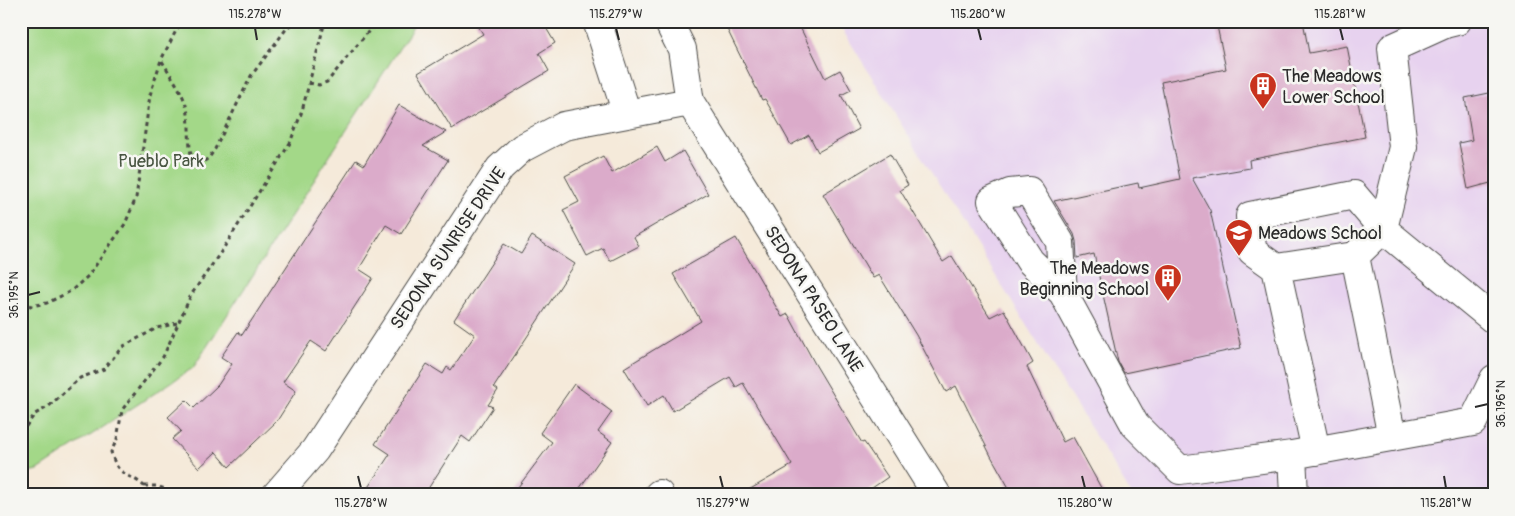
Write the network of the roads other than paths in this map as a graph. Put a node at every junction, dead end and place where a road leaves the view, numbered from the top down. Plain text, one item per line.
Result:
1 (597, 21) edge
2 (668, 21) edge
3 (1457, 21) edge
4 (690, 102) junction
5 (627, 114) junction
6 (1383, 229) junction
7 (1355, 256) junction
8 (1276, 268) junction
9 (1063, 293) dead end
10 (1494, 320) edge
11 (1494, 379) edge
12 (1392, 436) junction
13 (1304, 453) junction
14 (276, 495) edge
15 (937, 495) edge
16 (1294, 495) edge

1 - 5 street
2 - 4 street
3 - 6 street
4 - 5 street, SEDONA SUNRISE DRIVE
4 - 15 street, SEDONA PASEO LANE
5 - 14 street, SEDONA SUNRISE DRIVE
6 - 7 street
6 - 8 street
6 - 10 street
7 - 8 street
7 - 12 street
8 - 13 street
9 - 13 street
11 - 12 street
12 - 13 street
13 - 16 street

